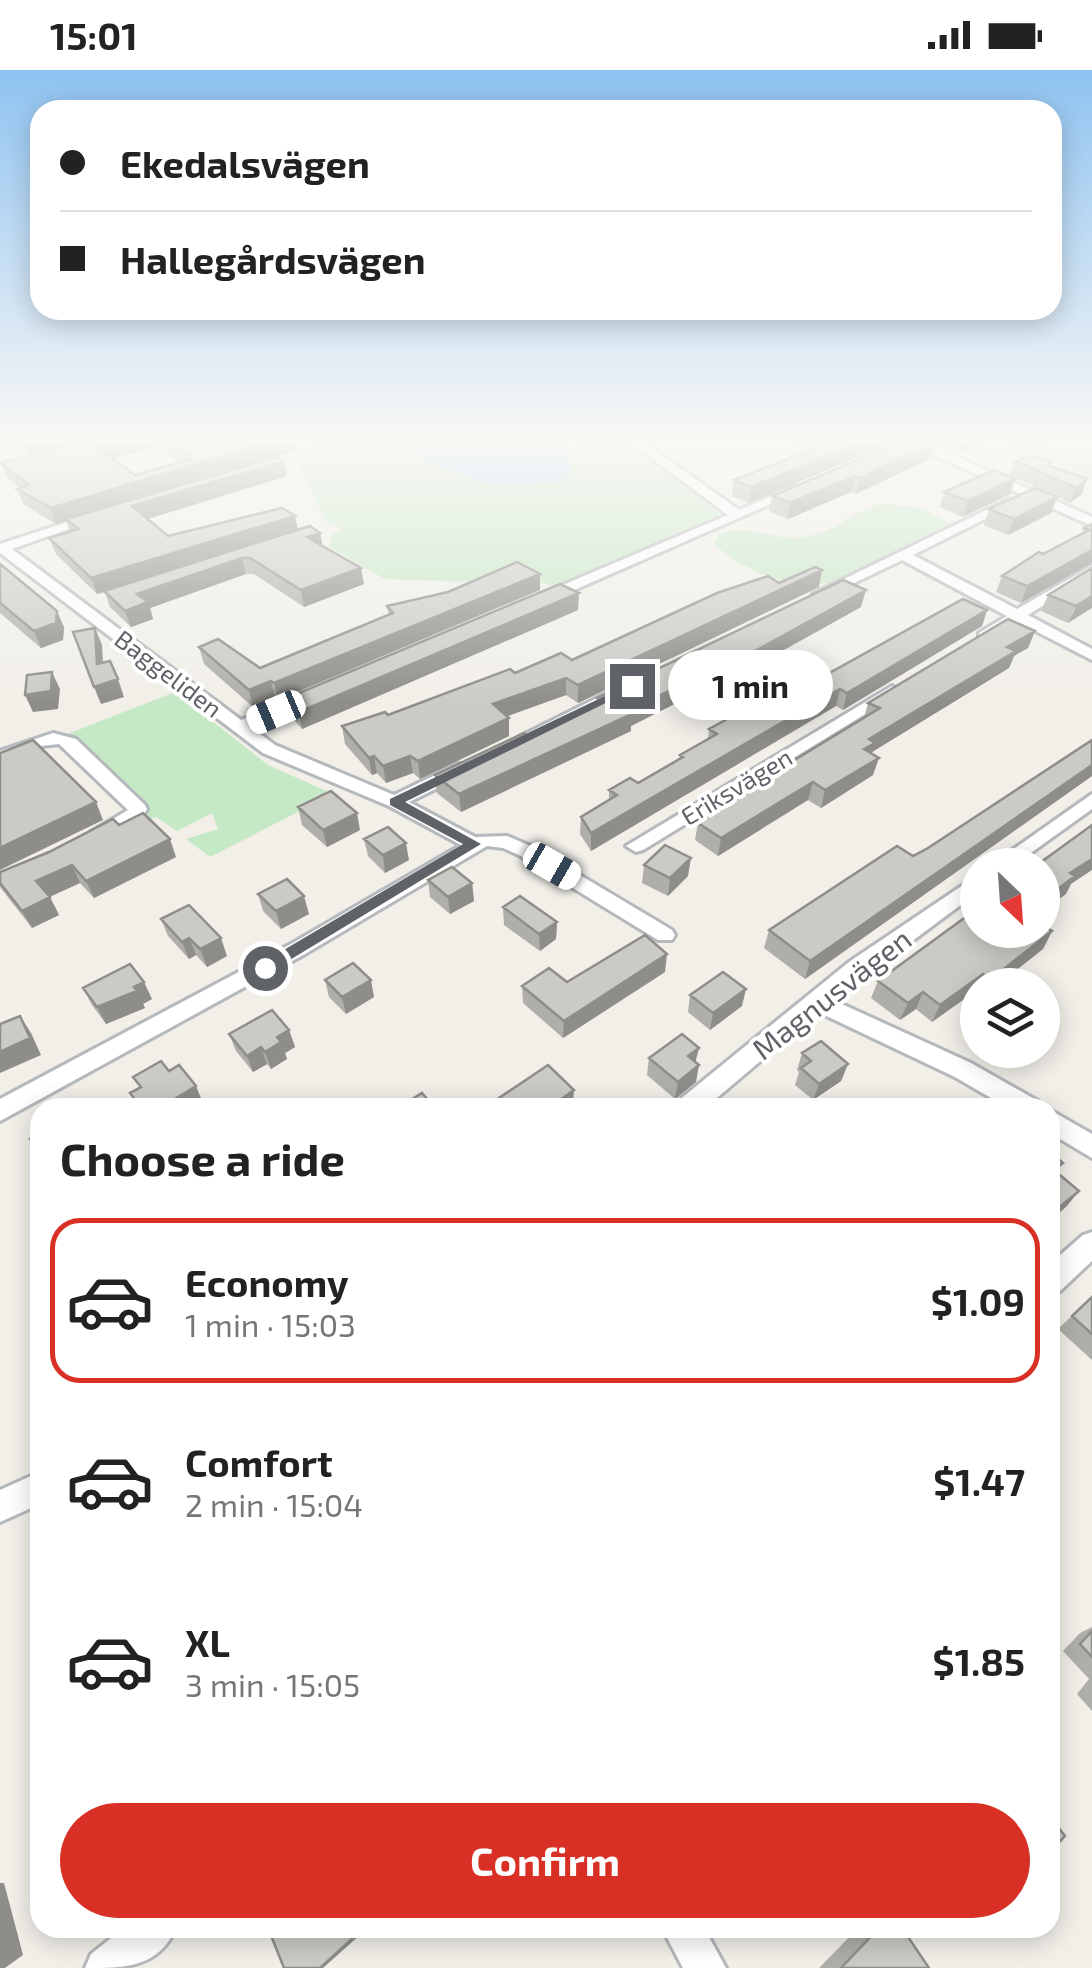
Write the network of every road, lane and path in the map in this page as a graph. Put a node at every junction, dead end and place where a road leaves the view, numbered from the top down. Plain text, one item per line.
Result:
1 (62, 529) edge
2 (705, 529) edge
3 (955, 529) edge
4 (1, 548) edge
5 (901, 554) junction
6 (1092, 570) edge
7 (100, 602) edge
8 (801, 604) edge
9 (523, 607) edge
10 (81, 608) junction
11 (1017, 616) junction
12 (974, 642) edge
13 (1092, 655) edge
14 (642, 681) edge
15 (906, 683) edge
16 (329, 689) edge
17 (241, 726) junction
18 (0, 757) edge
19 (1092, 800) edge
20 (395, 802) junction
21 (88, 840) edge
22 (474, 844) junction
23 (636, 846) dead end
24 (1026, 848) edge
25 (960, 895) edge
26 (665, 935) dead end
27 (815, 1001) junction
28 (699, 1098) edge
29 (1011, 1098) edge
30 (0, 1111) edge
31 (1060, 1126) edge
32 (1092, 1146) edge
33 (1092, 1244) edge
34 (1060, 1273) edge
35 (30, 1492) edge
36 (0, 1506) edge
37 (144, 1938) edge
38 (688, 1938) edge
39 (106, 1968) edge
40 (706, 1968) edge

1 - 4 street
2 - 9 street
3 - 5 street
4 - 10 street, Baggeliden
5 - 8 street
5 - 11 street
6 - 11 street
7 - 10 street
10 - 17 street, Baggeliden
11 - 12 street
11 - 13 street
14 - 20 street
15 - 23 street, Eriksvägen
16 - 17 street
17 - 20 street, Baggeliden
18 - 21 street
19 - 24 street
20 - 22 street, Baggeliden
22 - 26 street, Baggeliden
22 - 30 street
25 - 27 street, Magnusvägen
27 - 28 street, Magnusvägen
27 - 29 street
31 - 32 street
33 - 34 street
35 - 36 street
37 - 39 street
38 - 40 street

